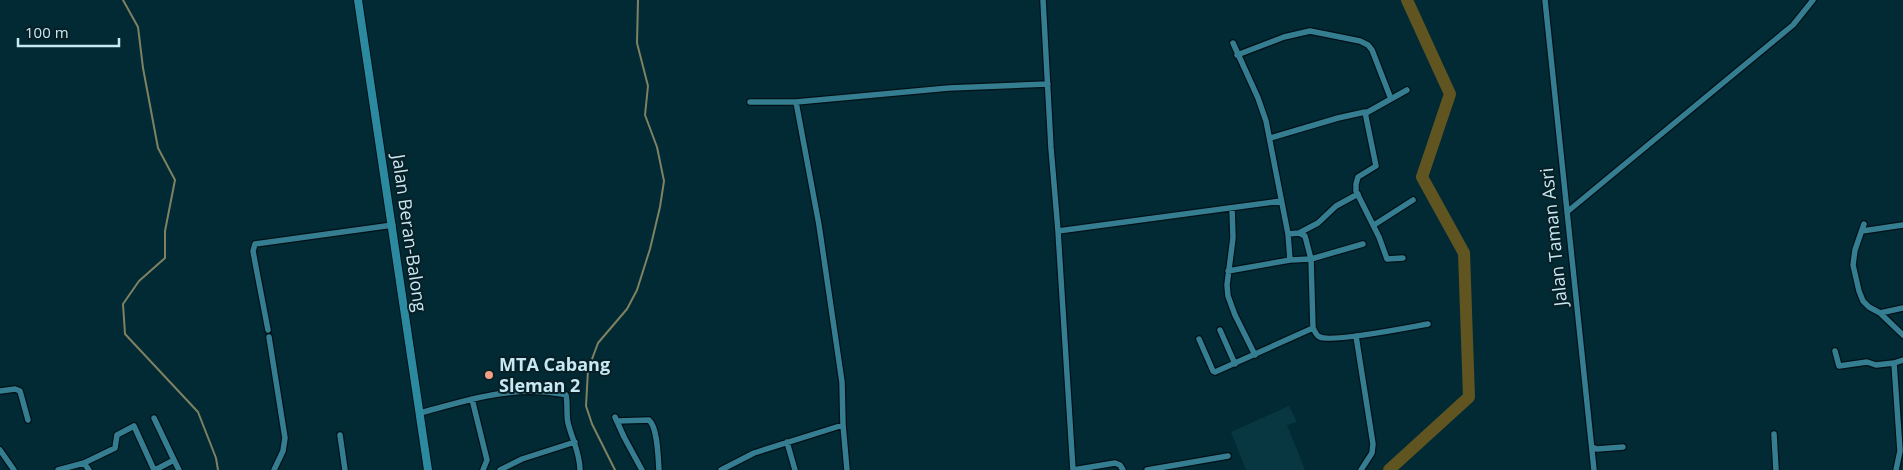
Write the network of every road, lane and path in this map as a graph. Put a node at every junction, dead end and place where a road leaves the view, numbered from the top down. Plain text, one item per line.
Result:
1 (358, 0) edge
2 (1044, 0) edge
3 (1545, 0) edge
4 (1813, 0) edge
5 (1233, 43) dead end
6 (1237, 55) junction
7 (1048, 84) junction
8 (1407, 90) dead end
9 (1391, 99) junction
10 (750, 102) dead end
11 (796, 102) junction
12 (1366, 113) junction
13 (1270, 138) junction
14 (1358, 194) junction
15 (1413, 200) dead end
16 (1281, 201) junction
17 (1232, 208) junction
18 (1567, 212) junction
19 (1864, 224) dead end
20 (393, 225) junction
21 (1374, 225) junction
22 (1903, 225) edge
23 (1058, 231) junction
24 (1862, 231) junction
25 (1299, 233) junction
26 (1288, 234) junction
27 (1363, 244) dead end
28 (1403, 258) dead end
29 (1311, 259) junction
30 (1290, 260) junction
31 (1228, 271) junction
32 (1903, 308) edge
33 (1880, 313) junction
34 (1428, 324) dead end
35 (1313, 328) junction
36 (1220, 330) dead end
37 (1356, 336) junction
38 (1903, 336) edge
39 (1200, 339) dead end
40 (1835, 351) dead end
41 (1255, 355) junction
42 (1903, 360) edge
43 (1894, 363) junction
44 (1235, 364) junction
45 (0, 391) edge
46 (472, 398) junction
47 (420, 413) junction
48 (154, 418) dead end
49 (28, 420) dead end
50 (1903, 420) edge
51 (843, 425) junction
52 (1899, 427) junction
53 (1774, 434) dead end
54 (340, 436) dead end
55 (575, 442) junction
56 (787, 442) junction
57 (1592, 447) junction
58 (1623, 447) dead end
59 (0, 450) edge
60 (1902, 451) edge
61 (1228, 456) dead end
62 (174, 460) junction
63 (84, 463) junction
64 (14, 470) edge
65 (58, 470) edge
66 (89, 470) edge
67 (154, 470) edge
68 (179, 470) edge
69 (274, 470) edge
70 (345, 470) edge
71 (428, 470) edge
72 (483, 470) edge
73 (500, 470) edge
74 (580, 470) edge
75 (642, 470) edge
76 (659, 470) edge
77 (721, 470) edge
78 (794, 470) edge
79 (847, 470) edge
80 (1073, 470) edge
81 (1122, 470) edge
82 (1147, 470) edge
83 (1361, 470) edge
84 (1594, 470) edge
85 (1776, 470) edge
86 (1896, 470) edge

1 - 20 main road, Jalan Beran-Balong
2 - 7 street
3 - 18 street, Jalan Taman Asri
4 - 18 street
5 - 6 street
6 - 9 street
6 - 13 street
7 - 11 street
7 - 23 street
8 - 9 street
9 - 12 street
10 - 11 street
11 - 51 street
12 - 13 street
12 - 14 street
13 - 16 street
14 - 21 street
14 - 25 street
15 - 21 street
16 - 17 street
16 - 26 street
17 - 23 street
17 - 31 street
18 - 57 street, Jalan Taman Asri
19 - 24 street
20 - 47 main road, Jalan Beran-Balong
20 - 69 street
21 - 28 street
22 - 24 street
23 - 80 street
24 - 33 street
25 - 26 street
25 - 29 street
26 - 30 street
27 - 29 street
29 - 30 street
29 - 35 street
30 - 31 street
31 - 41 street
32 - 33 street
33 - 38 street
34 - 37 street
35 - 37 street
35 - 41 street
36 - 44 street
37 - 83 street
39 - 44 street
40 - 43 street
41 - 44 street
42 - 43 street
43 - 52 street
45 - 49 street
46 - 47 street
46 - 55 street
46 - 72 street
47 - 71 main road, Jalan Beran-Balong
48 - 62 street
50 - 52 street
51 - 56 street
51 - 79 street
52 - 60 street
53 - 85 street
54 - 70 street
55 - 73 street
55 - 74 street
56 - 77 street
56 - 78 street
57 - 58 street
57 - 84 street, Jalan Taman Asri
59 - 64 street
60 - 86 street
61 - 82 street
62 - 67 street
62 - 68 street
63 - 65 street
63 - 66 street
63 - 67 street
75 - 76 street
80 - 81 street

